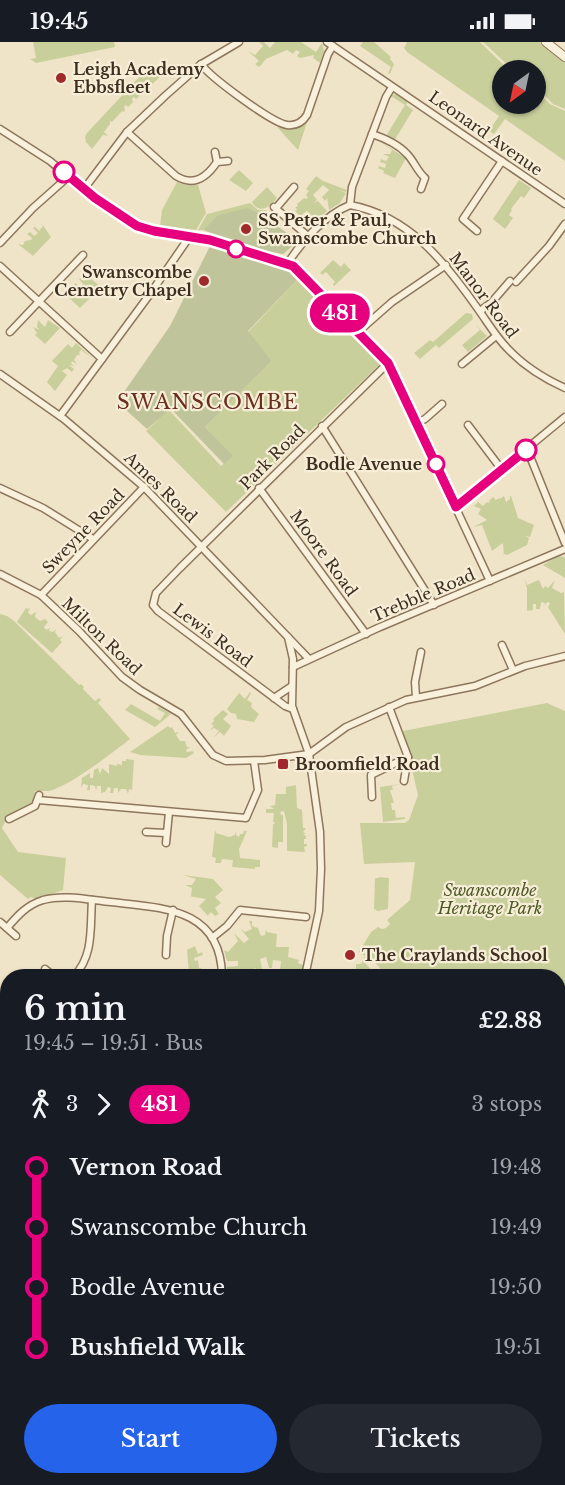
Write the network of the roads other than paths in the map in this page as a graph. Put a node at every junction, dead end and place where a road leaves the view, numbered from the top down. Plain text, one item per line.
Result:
1 (239, 42) edge
2 (330, 44) edge
3 (551, 44) edge
4 (565, 57) edge
5 (201, 64) junction
6 (392, 87) junction
7 (0, 129) edge
8 (128, 132) junction
9 (372, 134) junction
10 (215, 152) dead end
11 (228, 161) dead end
12 (502, 161) junction
13 (217, 162) junction
14 (69, 176) junction
15 (294, 188) dead end
16 (84, 189) junction
17 (421, 189) dead end
18 (565, 204) edge
19 (350, 205) junction
20 (277, 209) junction
21 (276, 220) dead end
22 (565, 224) edge
23 (477, 231) dead end
24 (190, 236) junction
25 (309, 237) junction
26 (0, 243) edge
27 (83, 255) dead end
28 (288, 263) junction
29 (446, 265) junction
30 (0, 266) edge
31 (39, 301) junction
32 (480, 311) junction
33 (10, 332) dead end
34 (358, 332) junction
35 (496, 336) junction
36 (102, 359) junction
37 (388, 363) junction
38 (462, 364) dead end
39 (0, 375) edge
40 (565, 388) edge
41 (442, 404) dead end
42 (60, 416) junction
43 (565, 417) edge
44 (417, 423) junction
45 (468, 425) dead end
46 (322, 426) junction
47 (527, 449) junction
48 (502, 470) junction
49 (0, 488) edge
50 (144, 488) junction
51 (259, 488) junction
52 (456, 507) junction
53 (93, 539) junction
54 (565, 543) edge
55 (201, 546) junction
56 (565, 549) edge
57 (0, 574) edge
58 (490, 581) junction
59 (41, 595) junction
60 (434, 605) junction
61 (366, 634) junction
62 (288, 637) junction
63 (502, 645) dead end
64 (421, 652) dead end
65 (565, 656) edge
66 (309, 659) junction
67 (293, 667) junction
68 (513, 670) junction
69 (292, 686) junction
70 (416, 697) junction
71 (273, 698) junction
72 (389, 707) junction
73 (293, 709) junction
74 (309, 754) junction
75 (408, 757) junction
76 (254, 761) junction
77 (404, 781) dead end
78 (372, 797) dead end
79 (169, 812) junction
80 (9, 819) dead end
81 (146, 832) dead end
82 (166, 833) junction
83 (165, 843) dead end
84 (92, 900) junction
85 (173, 910) junction
86 (293, 915) junction
87 (306, 917) dead end
88 (0, 922) edge
89 (292, 925) dead end
90 (7, 928) junction
91 (16, 936) dead end
92 (212, 938) junction
93 (159, 960) dead end
94 (80, 969) edge
95 (221, 969) edge
96 (307, 969) edge

1 - 5 street
2 - 5 street
2 - 6 street, Leonard Avenue
3 - 4 street
5 - 8 street
6 - 9 street
6 - 12 street, Leonard Avenue
7 - 14 street
8 - 13 street
8 - 16 street
9 - 17 street
9 - 19 street
10 - 13 street
11 - 13 street
12 - 18 street, Leonard Avenue
12 - 23 street
14 - 16 street
14 - 26 street
15 - 20 street
16 - 24 street
19 - 25 street
19 - 29 street, Manor Road
20 - 21 street
20 - 25 street
22 - 32 street
24 - 28 street
24 - 36 street
25 - 28 street
27 - 31 street
28 - 34 street
29 - 32 street, Manor Road
29 - 34 street
30 - 31 street
31 - 33 street
31 - 36 street
32 - 35 street, Manor Road
34 - 37 street
35 - 38 street
35 - 40 street, Manor Road
36 - 42 street
37 - 44 street
37 - 46 street, Park Road
39 - 42 street, Ames Road
41 - 44 street
42 - 50 street, Ames Road
43 - 47 street
44 - 52 street
45 - 48 street
46 - 51 street, Park Road
46 - 60 street
47 - 48 street
47 - 54 street
48 - 52 street
49 - 53 street
50 - 53 street, Sweyne Road
50 - 55 street, Ames Road
51 - 55 street, Park Road
51 - 61 street, Moore Road
52 - 58 street
53 - 59 street, Sweyne Road
55 - 62 street, Ames Road
55 - 71 street, Lewis Road
56 - 58 street, Trebble Road
57 - 59 street, Milton Road
58 - 60 street, Trebble Road
59 - 76 street, Milton Road
60 - 61 street, Trebble Road
61 - 66 street, Trebble Road
62 - 66 street, Ames Road
62 - 67 street
63 - 68 street
64 - 70 street
65 - 68 street
66 - 67 street, Trebble Road
67 - 69 street
68 - 70 street
69 - 71 street
69 - 73 street
70 - 72 street
71 - 73 street, Lewis Road
72 - 74 street
72 - 75 street
73 - 74 street
74 - 76 street, Milton Road
74 - 96 street
75 - 77 street
75 - 78 street
76 - 79 street
79 - 80 street
79 - 82 street
81 - 82 street
82 - 83 street
84 - 85 street
84 - 90 street
84 - 94 street
85 - 92 street
85 - 93 street
86 - 87 street
86 - 89 street
86 - 92 street
88 - 90 street
90 - 91 street
92 - 95 street

